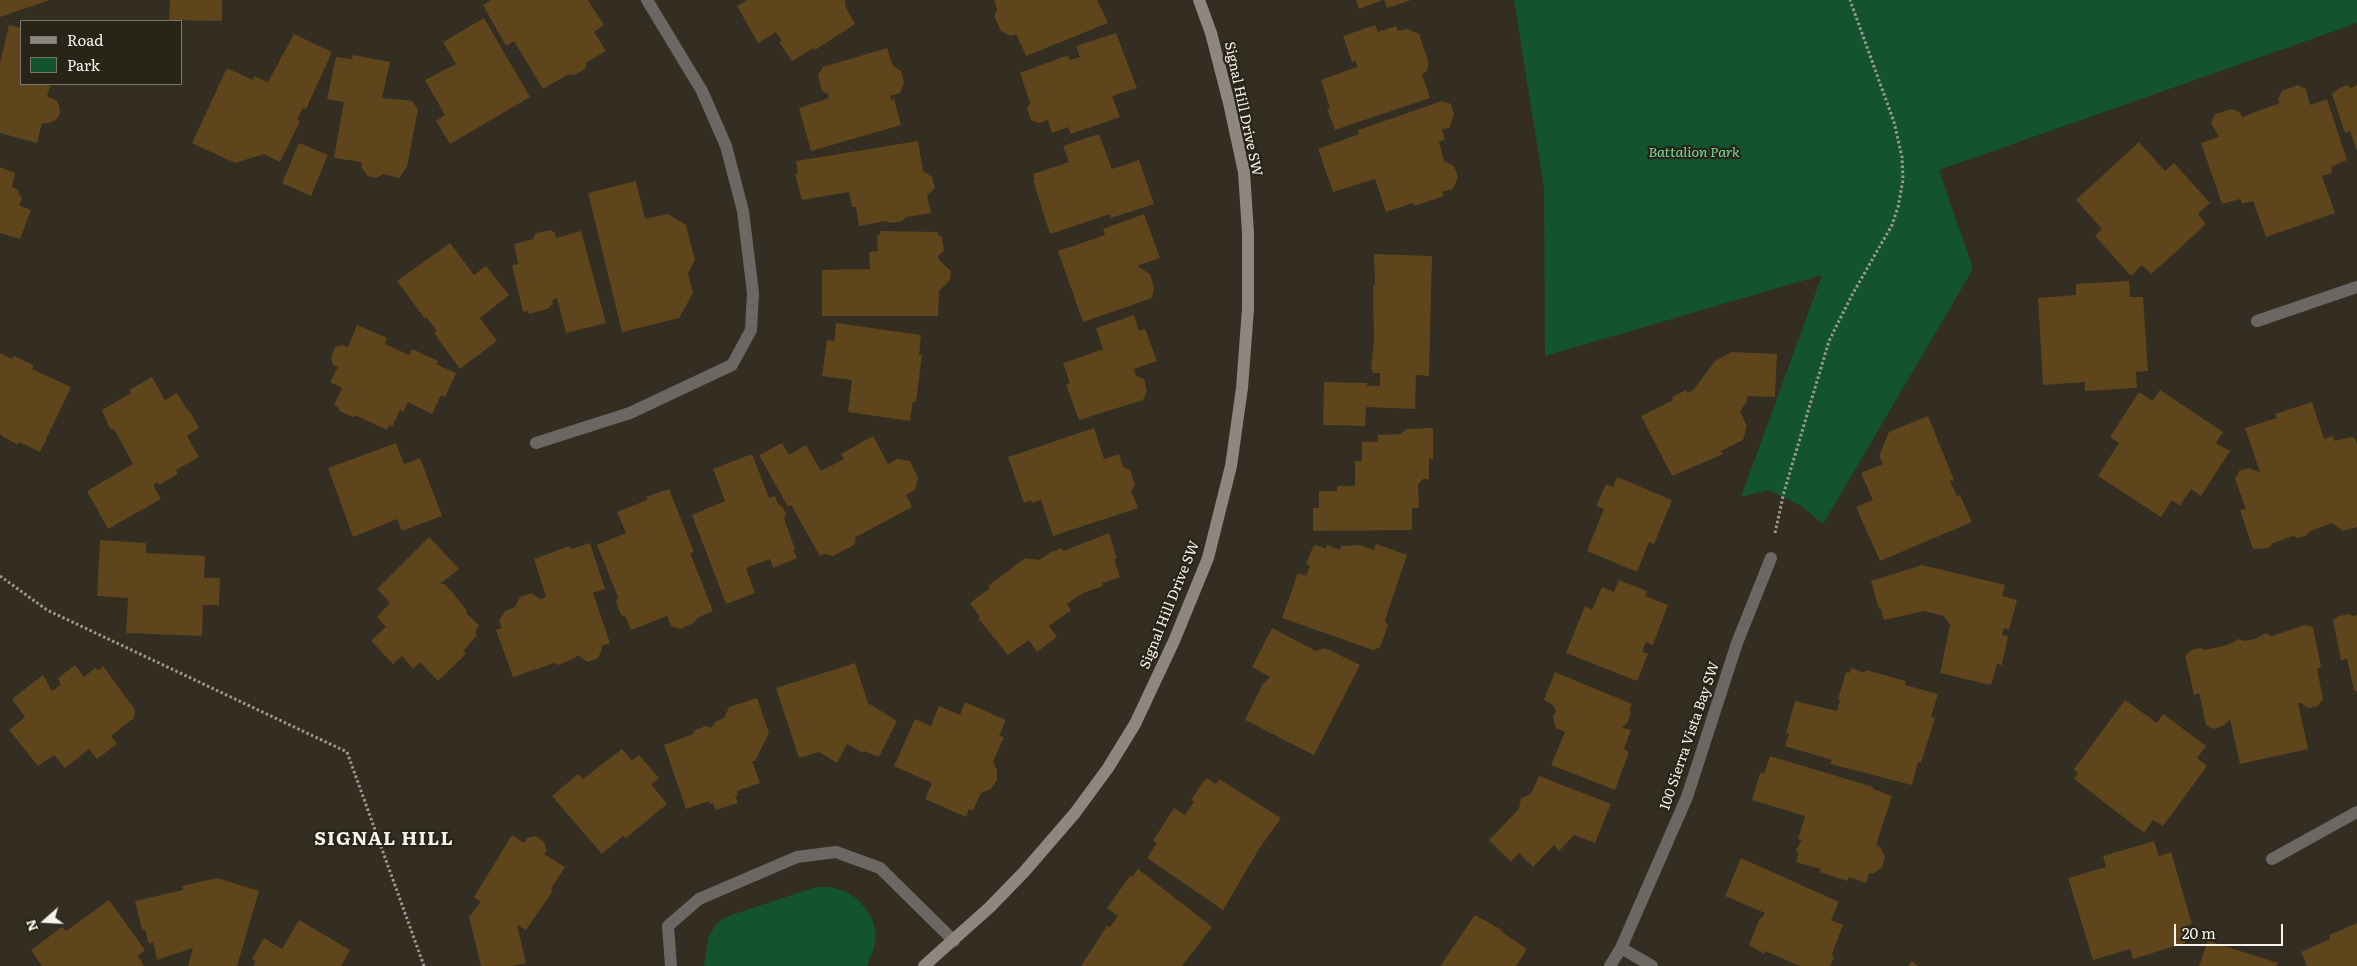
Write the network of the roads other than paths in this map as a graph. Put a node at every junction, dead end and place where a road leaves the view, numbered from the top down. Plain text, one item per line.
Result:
1 (647, 0) edge
2 (1200, 0) edge
3 (2357, 287) edge
4 (2257, 321) dead end
5 (536, 443) dead end
6 (1770, 558) road end
7 (2357, 812) edge
8 (2272, 859) dead end
9 (954, 941) junction
10 (1621, 948) junction
11 (671, 966) edge
12 (924, 966) edge
13 (1610, 966) edge
14 (1652, 966) edge

1 - 5 street
2 - 9 street, Signal Hill Drive SW
3 - 4 street
6 - 10 street, 100 Sierra Vista Bay SW
7 - 8 street
9 - 11 street
9 - 12 street, Signal Hill Drive SW
10 - 13 street, 100 Sierra Vista Bay SW
10 - 14 street

